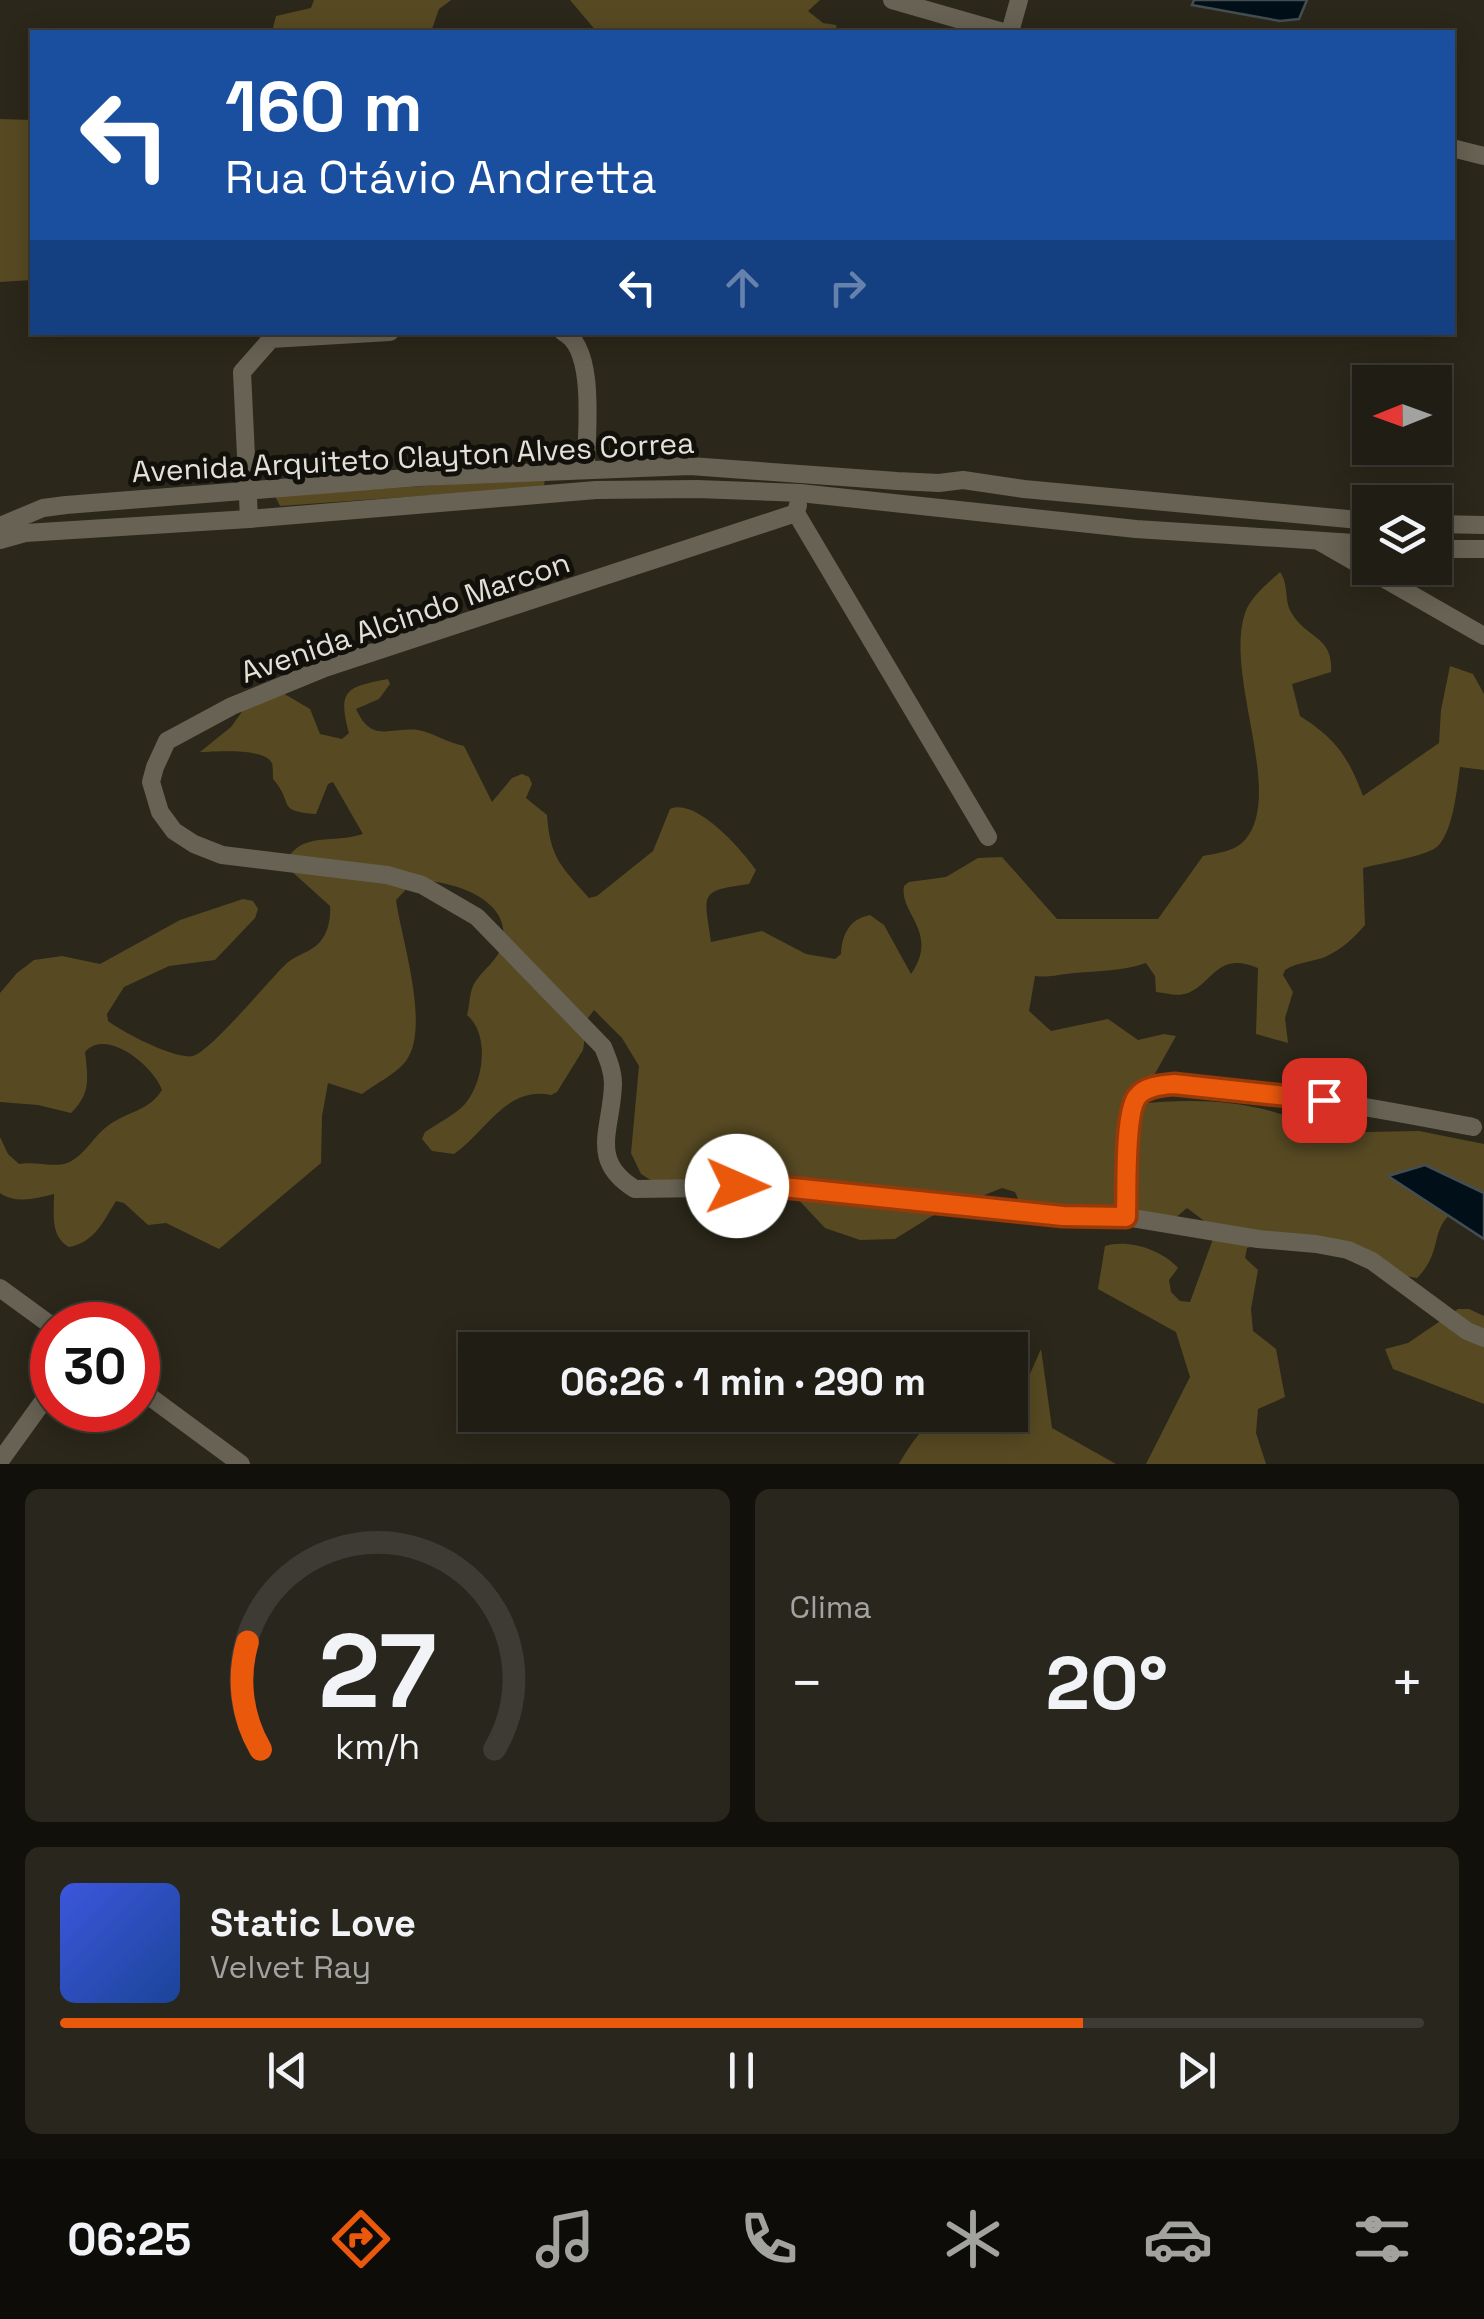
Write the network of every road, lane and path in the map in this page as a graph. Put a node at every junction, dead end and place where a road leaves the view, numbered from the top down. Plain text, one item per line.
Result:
1 (892, 0) edge
2 (1018, 0) edge
3 (1000, 30) edge
4 (1008, 30) edge
5 (1455, 149) edge
6 (1484, 156) edge
7 (339, 335) edge
8 (568, 335) edge
9 (586, 468) junction
10 (963, 480) junction
11 (897, 481) junction
12 (800, 484) junction
13 (248, 490) junction
14 (897, 503) junction
15 (960, 510) junction
16 (796, 513) junction
17 (1352, 519) edge
18 (249, 520) junction
19 (1452, 524) edge
20 (1484, 525) edge
21 (0, 526) edge
22 (0, 540) edge
23 (1316, 540) junction
24 (1352, 543) edge
25 (1452, 549) edge
26 (1484, 550) edge
27 (1484, 636) edge
28 (988, 837) dead end
29 (1473, 1127) dead end
30 (1126, 1217) junction
31 (0, 1288) edge
32 (30, 1310) edge
33 (1484, 1338) edge
34 (160, 1404) edge
35 (30, 1420) edge
36 (0, 1461) edge
37 (241, 1464) edge

1 - 3 street
2 - 4 street
5 - 6 street
7 - 13 street
8 - 9 street
9 - 12 street, Avenida Arquiteto Clayton Alves Correa
9 - 13 street, Avenida Arquiteto Clayton Alves Correa
10 - 11 street, Avenida Arquiteto Clayton Alves Correa
10 - 15 street
10 - 17 street, Avenida Arquiteto Clayton Alves Correa
11 - 12 street, Avenida Arquiteto Clayton Alves Correa
11 - 14 street
12 - 14 street, Avenida Arquiteto Clayton Alves Correa
12 - 16 street
12 - 18 street, Avenida Arquiteto Clayton Alves Correa
13 - 18 street
13 - 21 street, Avenida Arquiteto Clayton Alves Correa
14 - 15 street, Avenida Arquiteto Clayton Alves Correa
15 - 23 street, Avenida Arquiteto Clayton Alves Correa
16 - 28 street
16 - 30 street, Avenida Alcindo Marcon
18 - 22 street, Avenida Arquiteto Clayton Alves Correa
19 - 20 street
23 - 24 street, Avenida Arquiteto Clayton Alves Correa
23 - 27 street
25 - 26 street
29 - 30 street
30 - 33 street, Avenida Alcindo Marcon
31 - 32 street
34 - 37 street
35 - 36 street

